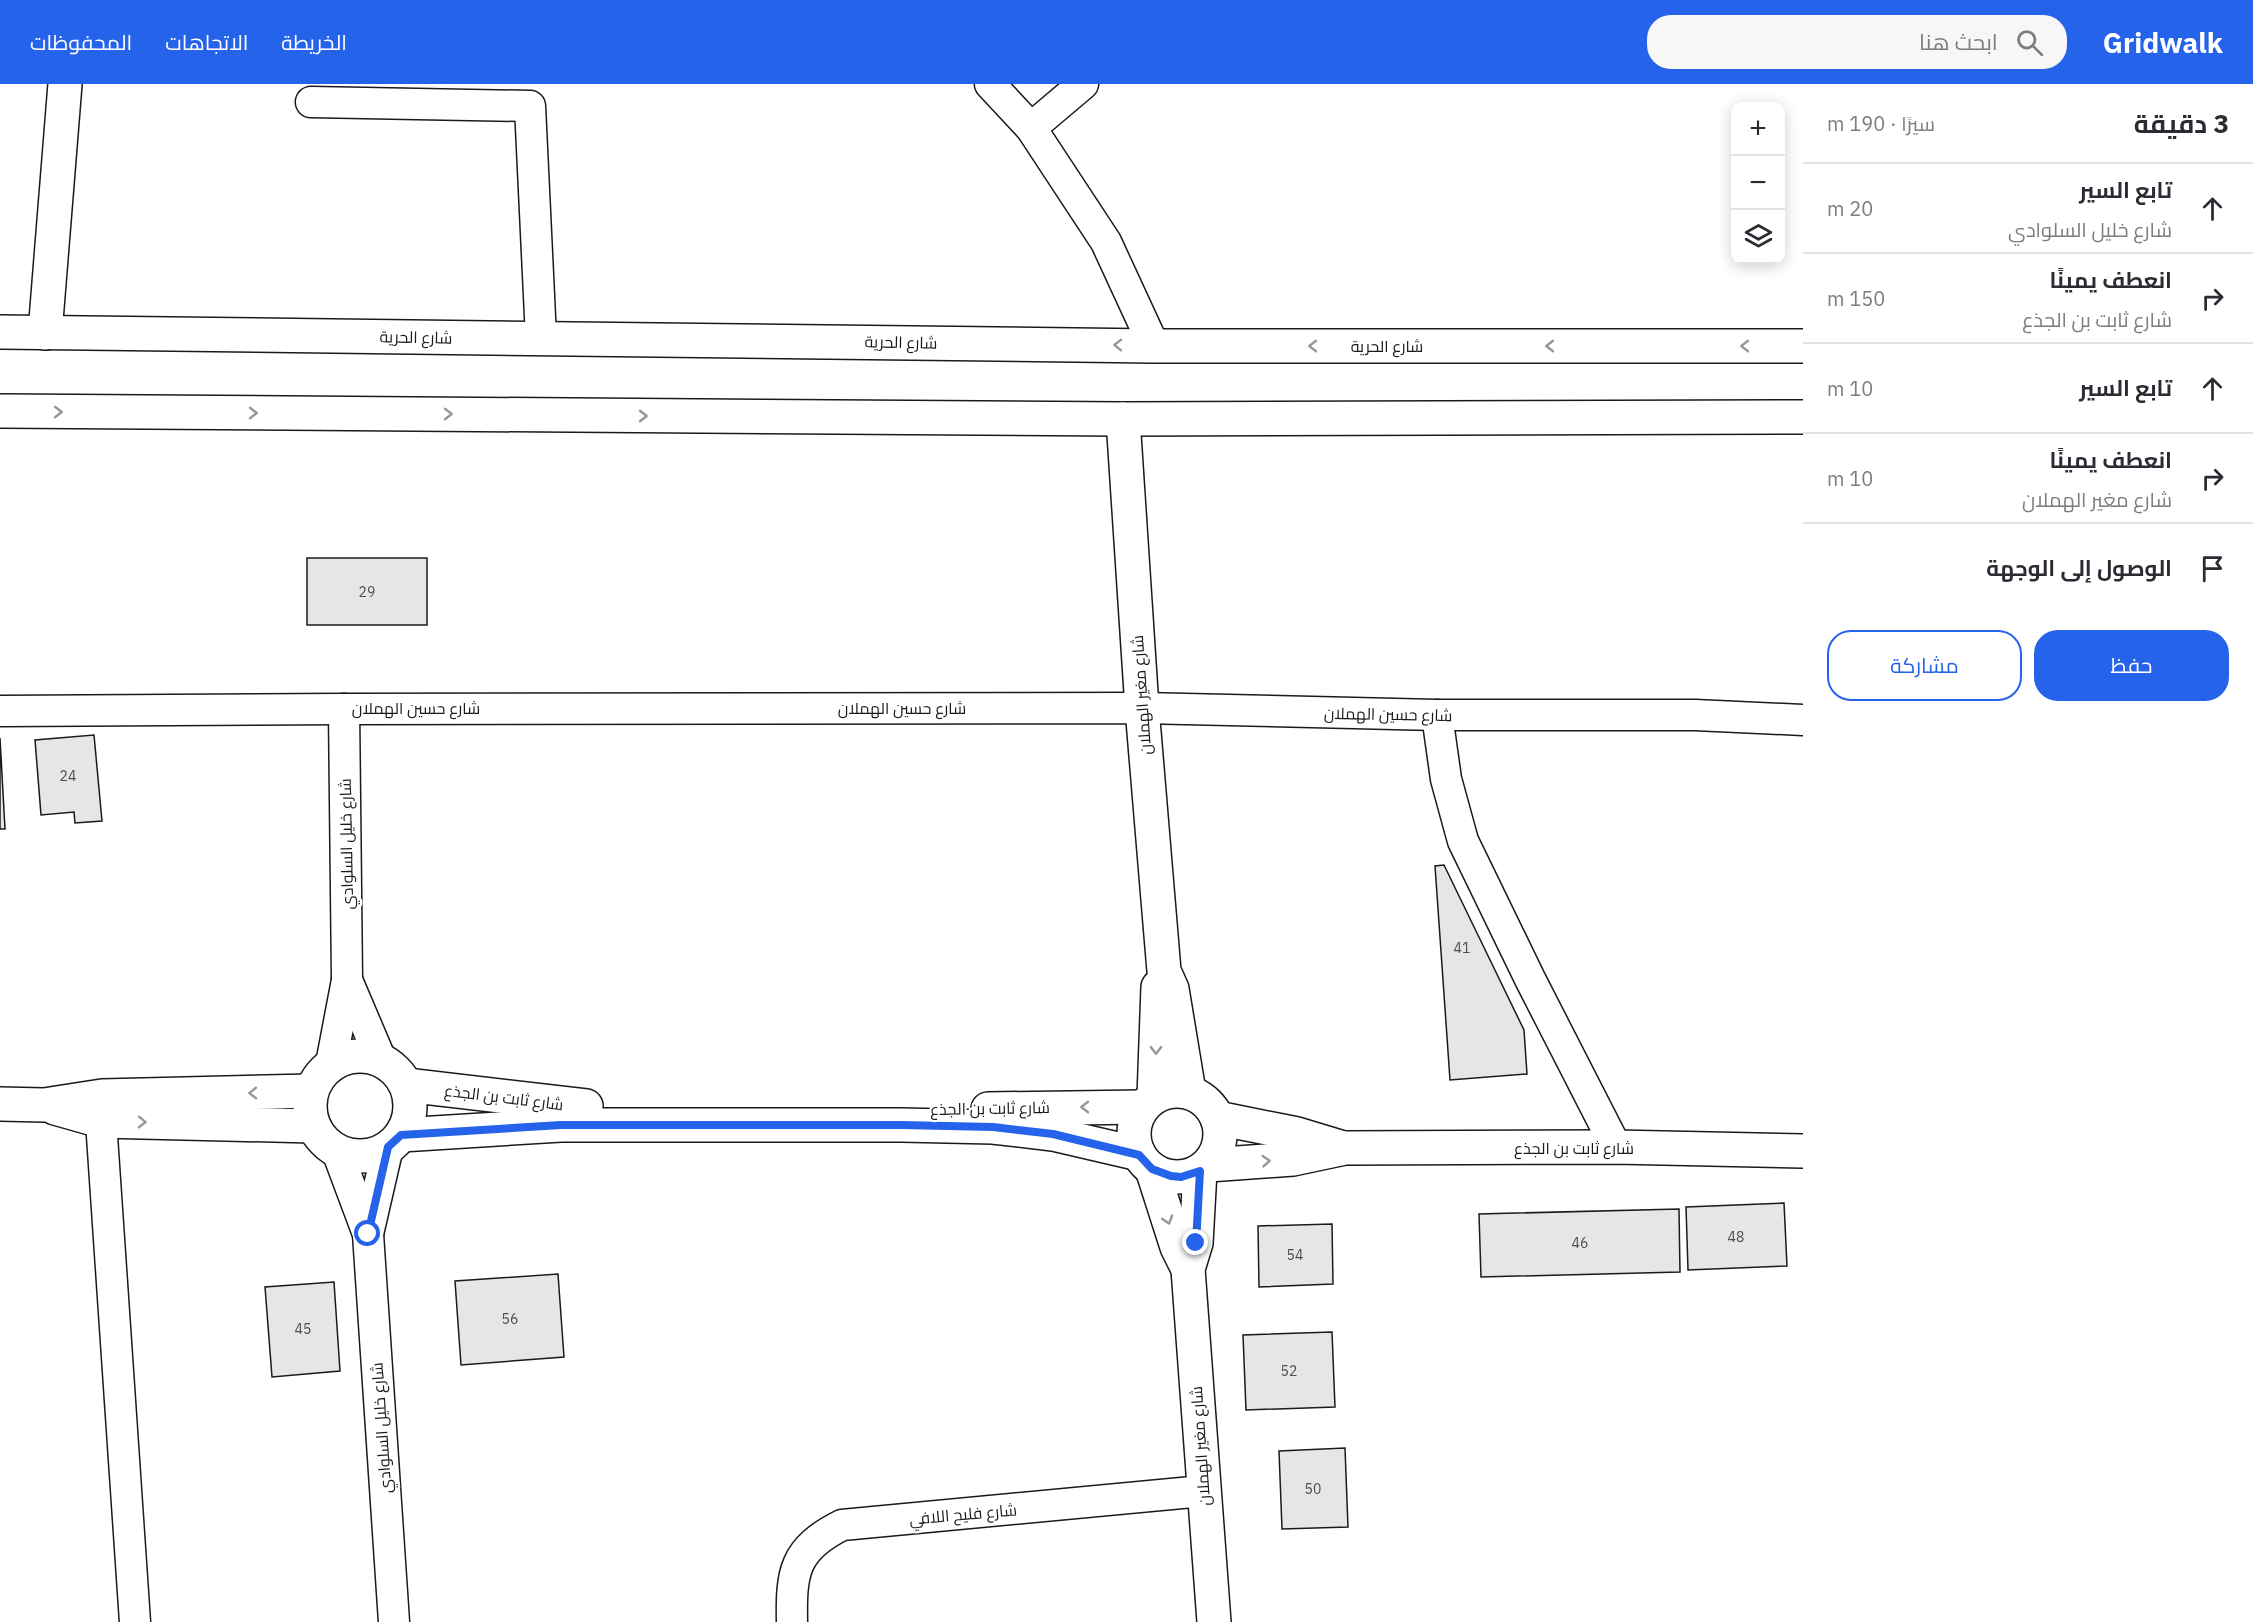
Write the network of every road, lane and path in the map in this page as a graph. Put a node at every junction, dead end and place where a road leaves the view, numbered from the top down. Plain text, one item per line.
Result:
1 (65, 84) edge
2 (990, 84) edge
3 (1083, 84) edge
4 (533, 95) edge
5 (311, 102) dead end
6 (1031, 128) junction
7 (0, 332) edge
8 (45, 333) junction
9 (542, 338) junction
10 (1154, 346) junction
11 (1803, 346) edge
12 (0, 411) edge
13 (1803, 417) edge
14 (1123, 419) junction
15 (344, 708) junction
16 (1142, 708) junction
17 (0, 711) edge
18 (1437, 716) junction
19 (1803, 720) edge
20 (1164, 971) junction
21 (347, 980) junction
22 (381, 1060) junction
23 (331, 1064) junction
24 (406, 1085) junction
25 (311, 1091) junction
26 (1189, 1092) junction
27 (1149, 1102) junction
28 (0, 1104) edge
29 (102, 1108) junction
30 (1217, 1118) junction
31 (313, 1126) junction
32 (394, 1141) junction
33 (1345, 1148) junction
34 (1616, 1148) junction
35 (337, 1151) junction
36 (1803, 1151) edge
37 (1145, 1162) junction
38 (1204, 1168) junction
39 (368, 1234) junction
40 (1188, 1269) junction
41 (1203, 1491) junction
42 (135, 1622) edge
43 (394, 1622) edge
44 (792, 1622) edge
45 (1214, 1622) edge

1 - 8 main road
2 - 6 street
3 - 6 street
4 - 5 street
4 - 9 street
6 - 10 street
7 - 8 main road, شارع الحرية
8 - 9 main road, شارع الحرية
10 -> 9 main road, شارع الحرية
11 -> 10 main road, شارع الحرية
12 -> 14 main road
13 - 14 main road
14 - 16 main road, شارع مغير الهملان
15 - 16 street, شارع حسين الهملان
15 - 17 street, شارع حسين الهملان
15 - 21 street, شارع خليل السلوادي
16 - 18 street, شارع حسين الهملان
16 - 20 main road, شارع مغير الهملان
18 - 19 street, شارع حسين الهملان
18 - 34 street
20 - 26 main road, شارع مغير الهملان
20 -> 27 main road, شارع مغير الهملان
21 - 22 street, شارع خليل السلوادي
21 - 23 street, شارع خليل السلوادي
22 - 23 main road
22 - 24 main road
23 - 25 main road
27 -> 24 main road, شارع ثابت بن الجذع
24 - 32 main road
25 -> 29 main road
25 - 31 main road
26 - 27 main road
26 - 30 main road
27 - 37 main road
28 - 29 main road
29 -> 31 main road
29 - 42 street
30 - 33 main road, شارع ثابت بن الجذع
30 - 38 main road
31 - 35 main road
32 - 35 main road
32 - 37 main road, شارع ثابت بن الجذع
32 - 39 street, شارع خليل السلوادي
33 - 34 main road, شارع ثابت بن الجذع
38 -> 33 main road, شارع ثابت بن الجذع
34 - 36 main road, شارع ثابت بن الجذع
35 - 39 street, شارع خليل السلوادي
37 - 38 main road
37 -> 40 main road, شارع مغير الهملان
38 - 40 main road, شارع مغير الهملان
39 - 43 street, شارع خليل السلوادي
40 - 41 main road, شارع مغير الهملان
41 - 44 street, شارع فليح اللافي
41 - 45 main road, شارع مغير الهملان

